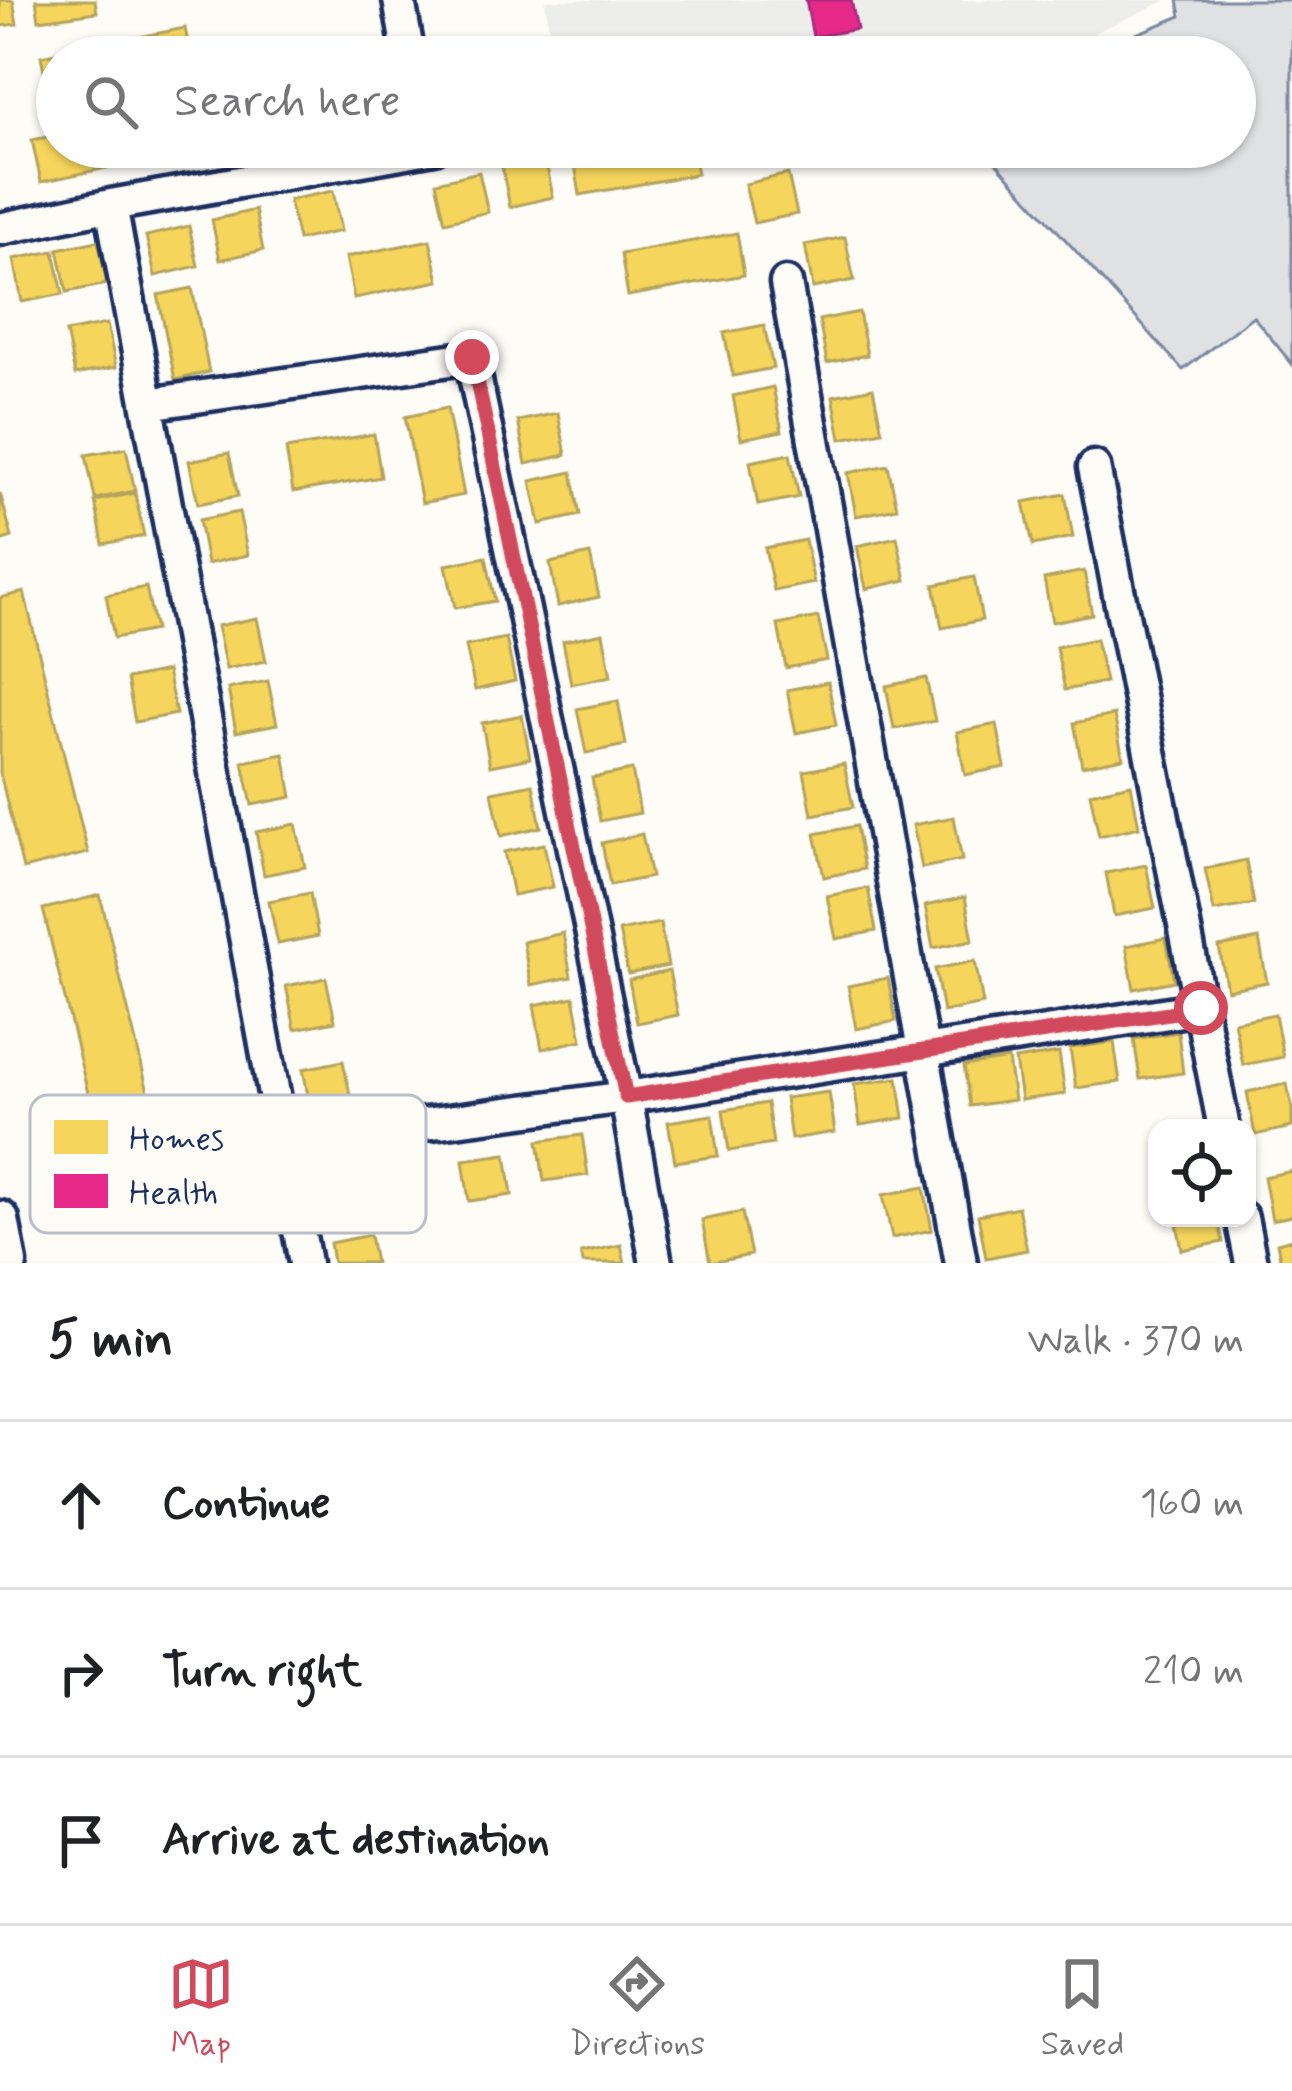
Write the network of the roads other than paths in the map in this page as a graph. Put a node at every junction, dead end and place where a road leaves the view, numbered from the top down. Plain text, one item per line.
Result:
1 (399, 0) edge
2 (405, 36) edge
3 (319, 168) edge
4 (111, 206) junction
5 (0, 229) edge
6 (786, 283) dead end
7 (148, 404) junction
8 (1094, 466) dead end
9 (1201, 1008) junction
10 (923, 1051) junction
11 (274, 1095) edge
12 (626, 1097) junction
13 (1222, 1119) edge
14 (426, 1124) edge
15 (0, 1220) edge
16 (1244, 1227) edge
17 (300, 1233) edge
18 (8, 1263) edge
19 (305, 1263) edge
20 (656, 1263) edge
21 (961, 1263) edge
22 (1251, 1263) edge

1 - 2 street
3 - 4 street
4 - 5 street
4 - 7 street
6 - 10 street
7 - 11 street
7 - 12 street
8 - 9 street
9 - 10 street
9 - 13 street
10 - 12 street
10 - 21 street
12 - 14 street
12 - 20 street
15 - 18 main road
16 - 22 street
17 - 19 street

